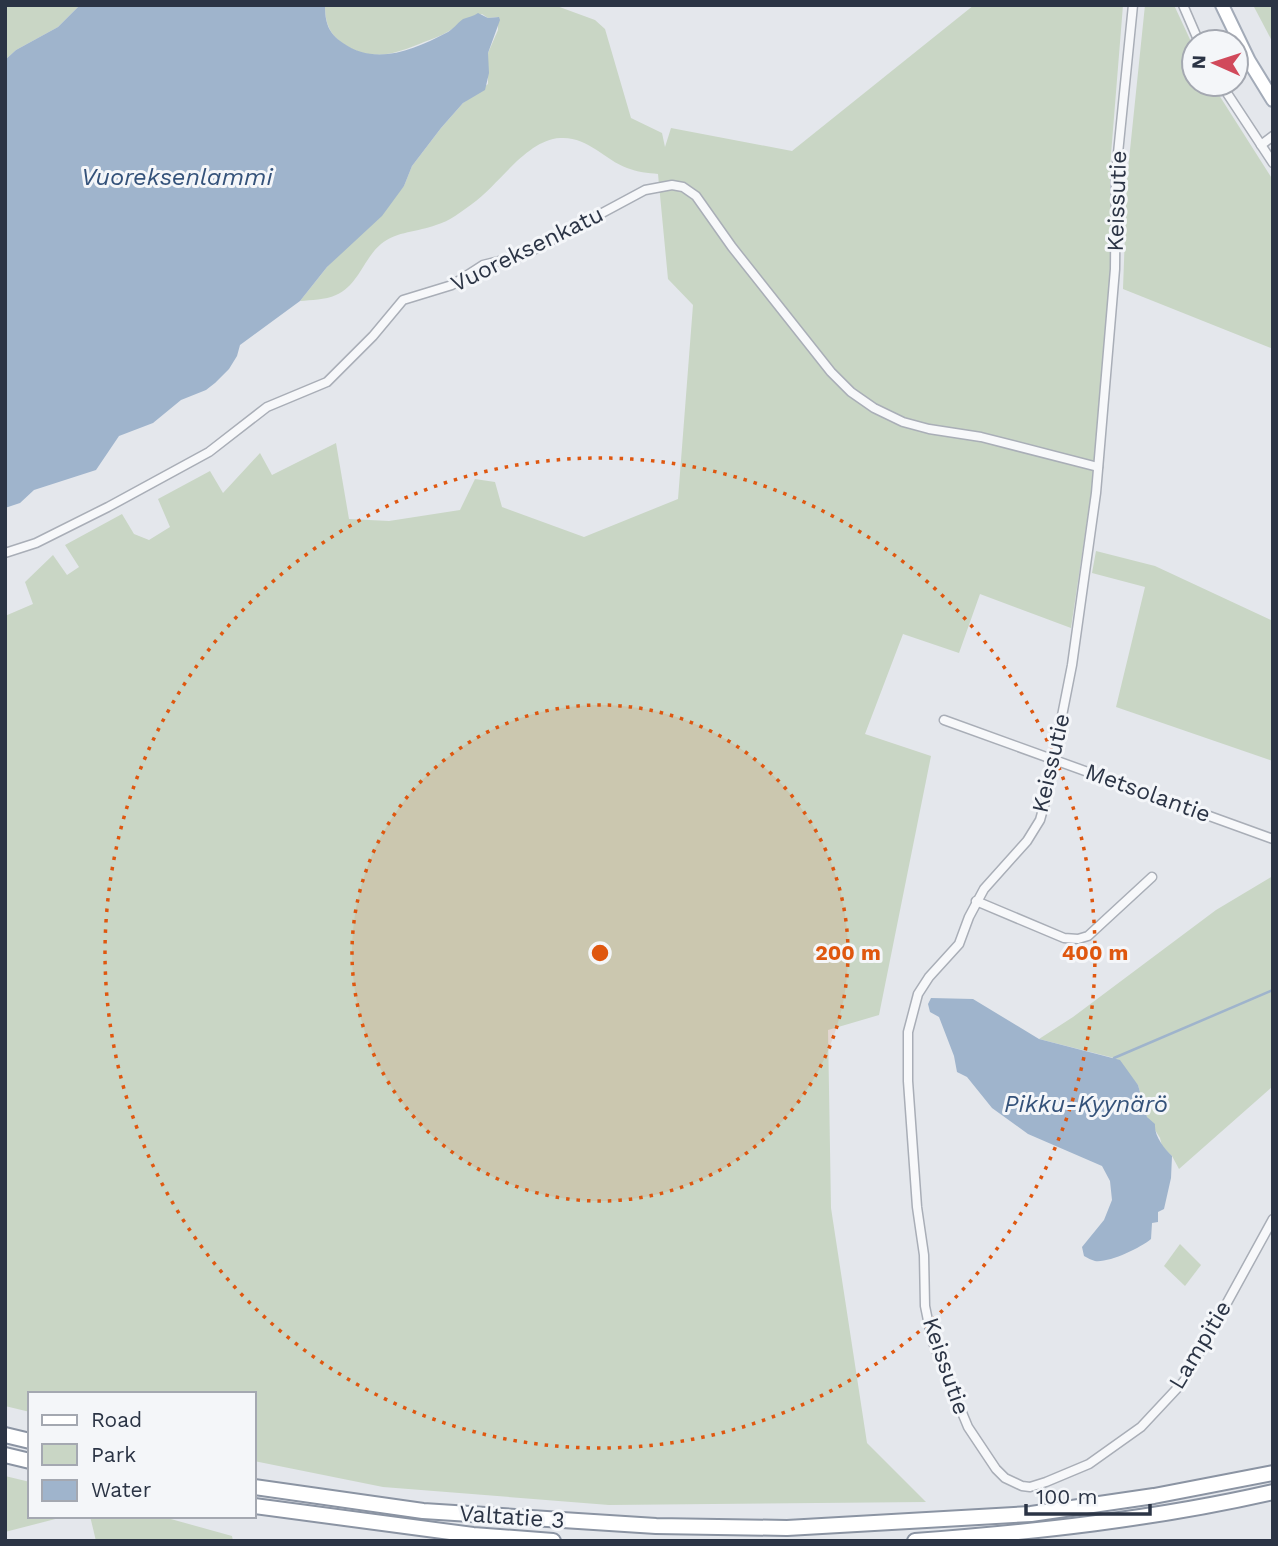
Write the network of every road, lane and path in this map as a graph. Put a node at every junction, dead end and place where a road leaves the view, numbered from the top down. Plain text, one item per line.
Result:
1 (1133, 5) edge
2 (1183, 5) edge
3 (1222, 5) edge
4 (1193, 28) edge
5 (1230, 98) edge
6 (1273, 100) edge
7 (1273, 136) edge
8 (1261, 145) junction
9 (1273, 163) edge
10 (1098, 467) junction
11 (5, 553) edge
12 (944, 720) dead end
13 (1052, 758) junction
14 (1273, 839) edge
15 (1152, 877) dead end
16 (976, 901) junction
17 (1273, 1219) edge
18 (5, 1436) edge
19 (28, 1441) edge
20 (5, 1455) edge
21 (28, 1461) edge
22 (1273, 1473) edge
23 (256, 1487) edge
24 (1030, 1487) joint
25 (1273, 1492) edge
26 (256, 1506) edge
27 (553, 1541) edge
28 (915, 1541) edge

1 - 10 street, Keissutie
2 - 4 street
3 - 6 main road
5 - 8 street
7 - 8 street
8 - 9 street
10 - 11 street, Vuoreksenkatu
10 - 13 street, Keissutie
12 - 13 street, Metsolantie
13 - 14 street, Metsolantie
13 - 16 street, Keissutie
15 - 16 street
16 - 24 street, Keissutie
17 - 24 street, Lampitie
18 - 19 highway
20 - 21 highway
22 - 23 highway, Valtatie 3
25 - 28 highway
26 - 27 highway, Valtatie 3

